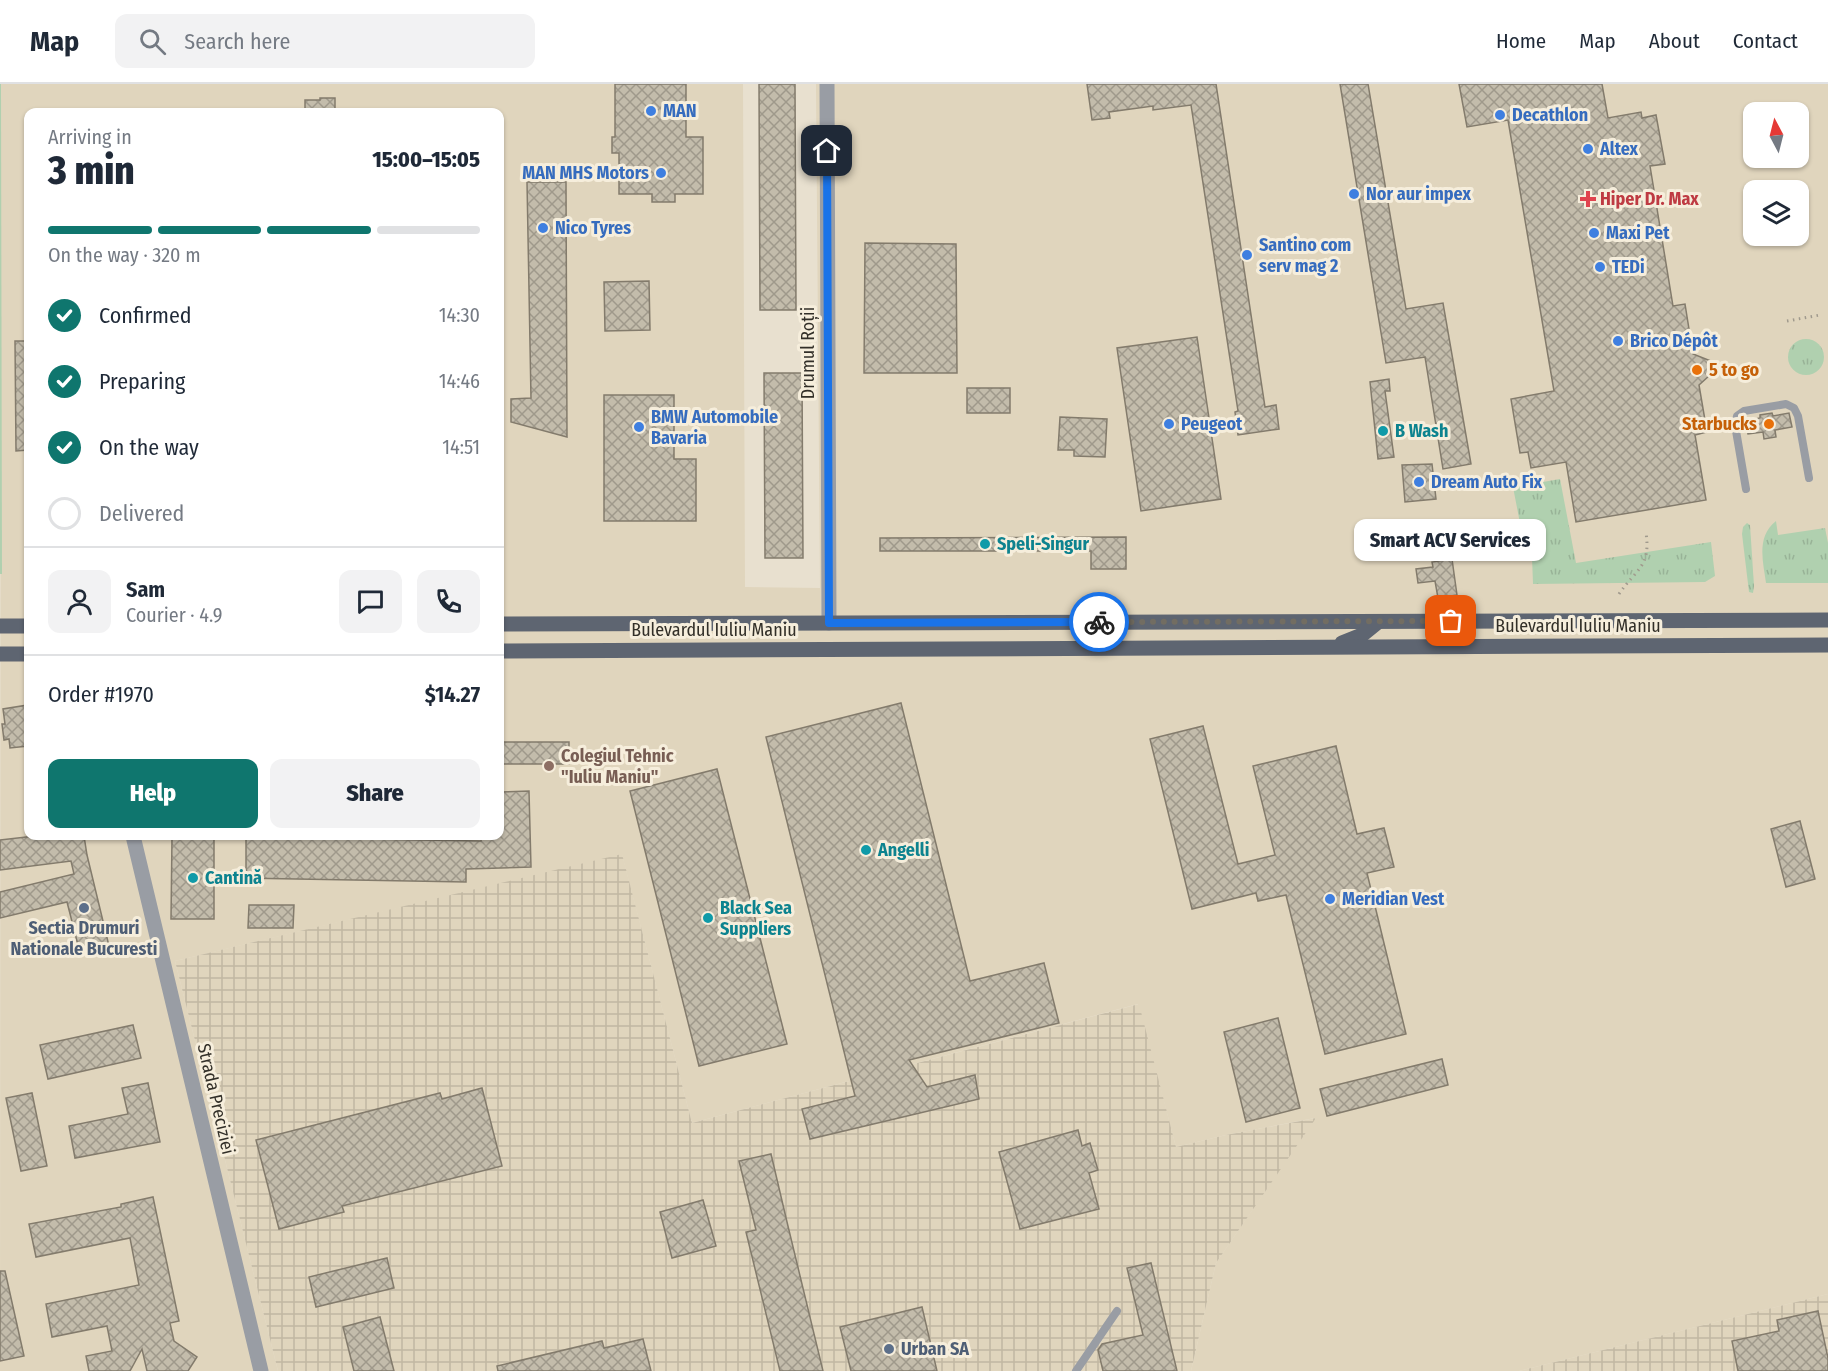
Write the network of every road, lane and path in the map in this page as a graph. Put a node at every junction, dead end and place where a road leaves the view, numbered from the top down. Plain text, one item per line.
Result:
1 (827, 84) edge
2 (1820, 315) dead end
3 (1787, 321) dead end
4 (1809, 478) dead end
5 (1746, 489) dead end
6 (1646, 533) dead end
7 (1618, 594) dead end
8 (1744, 619) junction
9 (1767, 619) junction
10 (1828, 620) edge
11 (1378, 622) junction
12 (829, 623) junction
13 (504, 624) edge
14 (0, 626) edge
15 (24, 626) edge
16 (1747, 645) junction
17 (1770, 645) junction
18 (1828, 645) edge
19 (1333, 646) junction
20 (504, 651) edge
21 (0, 654) edge
22 (24, 654) edge
23 (134, 840) edge
24 (1117, 1311) dead end
25 (261, 1371) edge
26 (1076, 1371) edge

1 - 12 street, Drumul Roții
2 - 3 path
4 - 5 lane
6 - 7 path
8 - 9 main road, Bulevardul Iuliu Maniu
8 - 11 main road, Bulevardul Iuliu Maniu
8 - 16 main road
9 - 10 main road, Bulevardul Iuliu Maniu
9 - 17 main road
11 - 12 main road, Bulevardul Iuliu Maniu
11 - 19 main road
12 - 13 main road, Bulevardul Iuliu Maniu
14 - 15 main road
16 - 17 main road, Bulevardul Iuliu Maniu
16 - 19 main road, Bulevardul Iuliu Maniu
17 - 18 main road, Bulevardul Iuliu Maniu
19 - 20 main road, Bulevardul Iuliu Maniu
21 - 22 main road
23 - 25 street, Strada Preciziei
24 - 26 lane

